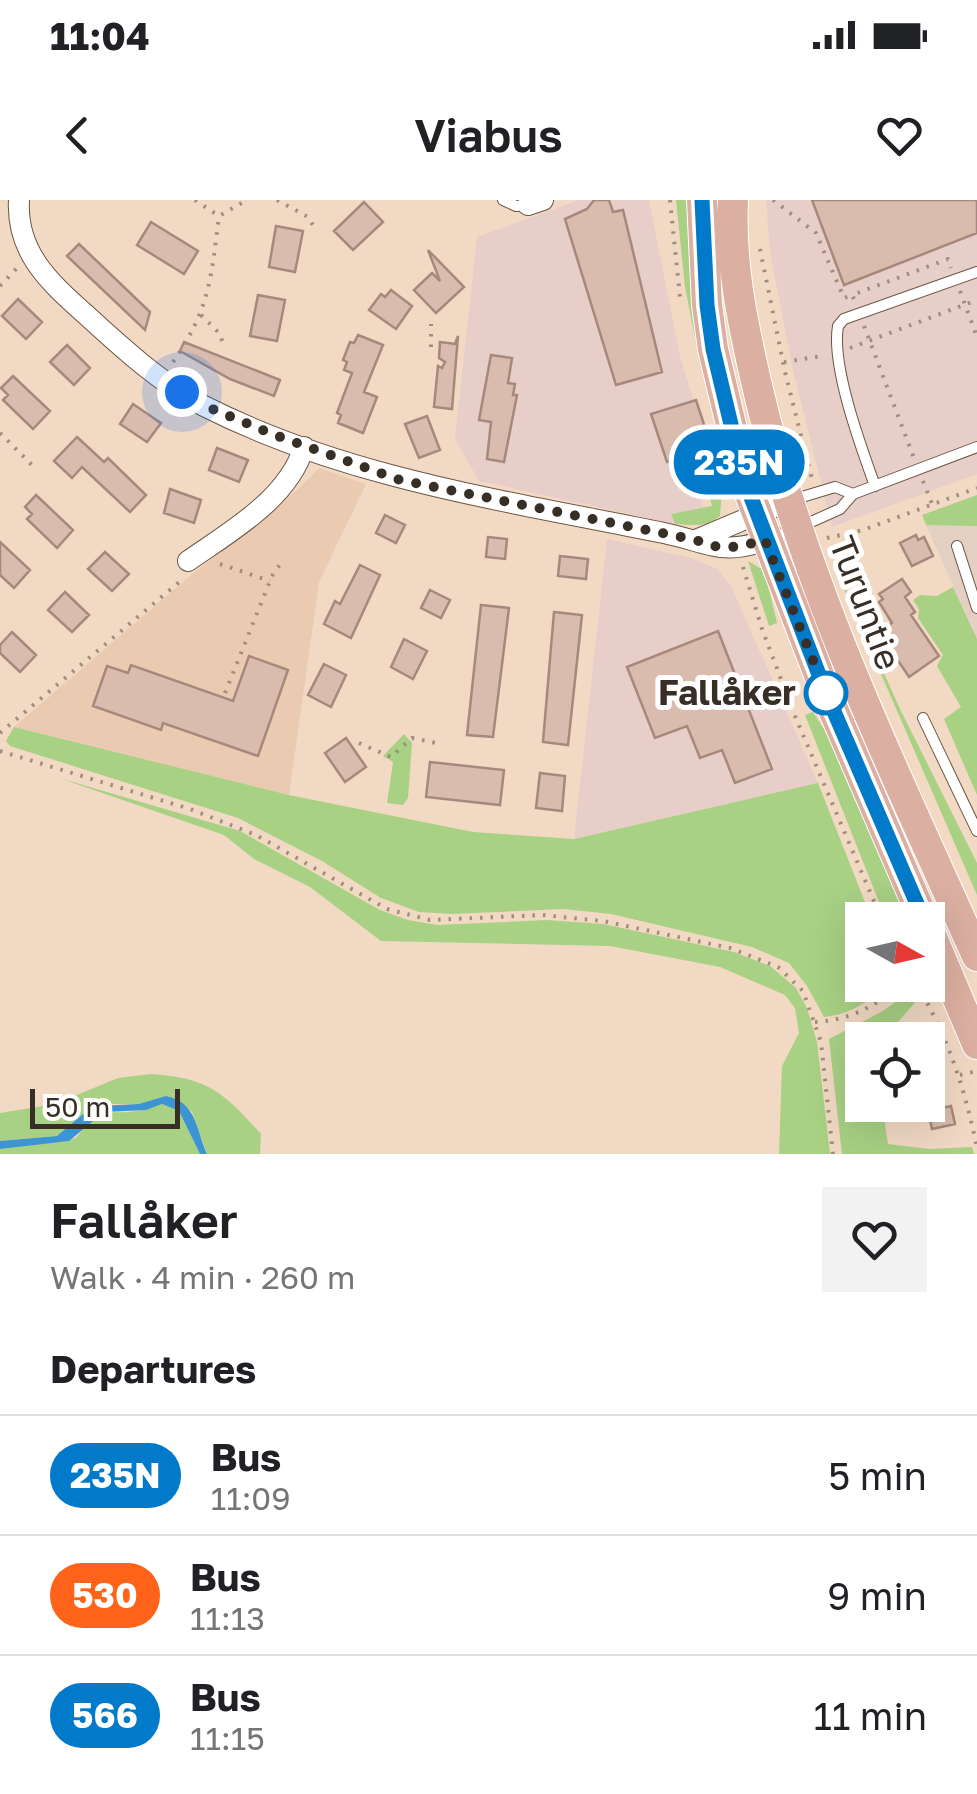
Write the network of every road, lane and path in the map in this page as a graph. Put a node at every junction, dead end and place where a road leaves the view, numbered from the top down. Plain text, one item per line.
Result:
1 (20, 200) edge
2 (194, 200) edge
3 (247, 200) edge
4 (277, 200) edge
5 (503, 200) edge
6 (702, 200) edge
7 (732, 200) edge
8 (773, 200) edge
9 (535, 202) edge
10 (220, 216) junction
11 (314, 228) dead end
12 (758, 242) dead end
13 (22, 262) dead end
14 (977, 272) edge
15 (956, 280) junction
16 (0, 286) edge
17 (852, 295) junction
18 (977, 300) edge
19 (965, 304) junction
20 (860, 314) junction
21 (200, 315) junction
22 (432, 324) dead end
23 (977, 337) edge
24 (870, 340) junction
25 (223, 343) dead end
26 (430, 347) dead end
27 (838, 352) junction
28 (784, 362) junction
29 (162, 378) junction
30 (0, 432) edge
31 (304, 447) junction
32 (977, 447) edge
33 (34, 467) dead end
34 (919, 469) junction
35 (875, 486) junction
36 (977, 488) edge
37 (854, 494) junction
38 (932, 504) junction
39 (805, 510) junction
40 (760, 527) junction
41 (826, 538) junction
42 (957, 546) dead end
43 (830, 553) dead end
44 (281, 563) dead end
45 (218, 564) dead end
46 (192, 565) joint
47 (270, 581) junction
48 (977, 608) edge
49 (224, 693) dead end
50 (923, 718) dead end
51 (0, 733) edge
52 (359, 743) dead end
53 (442, 744) dead end
54 (0, 751) edge
55 (977, 831) edge
56 (916, 902) edge
57 (945, 956) edge
58 (977, 956) edge
59 (880, 1002) edge
60 (927, 1002) edge
61 (973, 1003) edge
62 (814, 1022) junction
63 (977, 1044) edge
64 (977, 1070) edge
65 (960, 1076) junction
66 (977, 1148) edge
67 (833, 1154) edge

1 - 29 street
2 - 10 path
3 - 10 path
4 - 11 path
5 - 9 lane
6 - 40 main road, Turuntie
7 - 39 main road, Turuntie
8 - 17 path
10 - 21 path
12 - 28 path
13 - 16 path
14 - 15 lane
15 - 17 path
15 - 19 path
15 - 20 lane
17 - 20 path
18 - 19 path
19 - 23 path
19 - 24 path
20 - 24 path
20 - 27 lane
21 - 25 path
21 - 29 path
22 - 26 path
24 - 27 path
24 - 34 path
27 - 28 path
27 - 35 lane
28 - 39 path
29 - 31 street
30 - 33 path
31 - 40 street
31 - 46 street
32 - 34 lane
34 - 35 lane
34 - 38 path
35 - 37 lane
36 - 38 path
37 - 39 lane
37 - 39 lane
38 - 41 path
39 - 40 street
39 - 41 path
39 - 58 main road, Turuntie
40 - 56 main road, Turuntie
41 - 43 path
42 - 48 lane
44 - 47 path
45 - 47 path
46 - 51 path
47 - 49 path
50 - 55 lane
52 - 53 path
54 - 62 path
57 - 61 main road
59 - 62 path
60 - 65 path
61 - 63 main road
62 - 67 path
64 - 65 path
65 - 66 path

